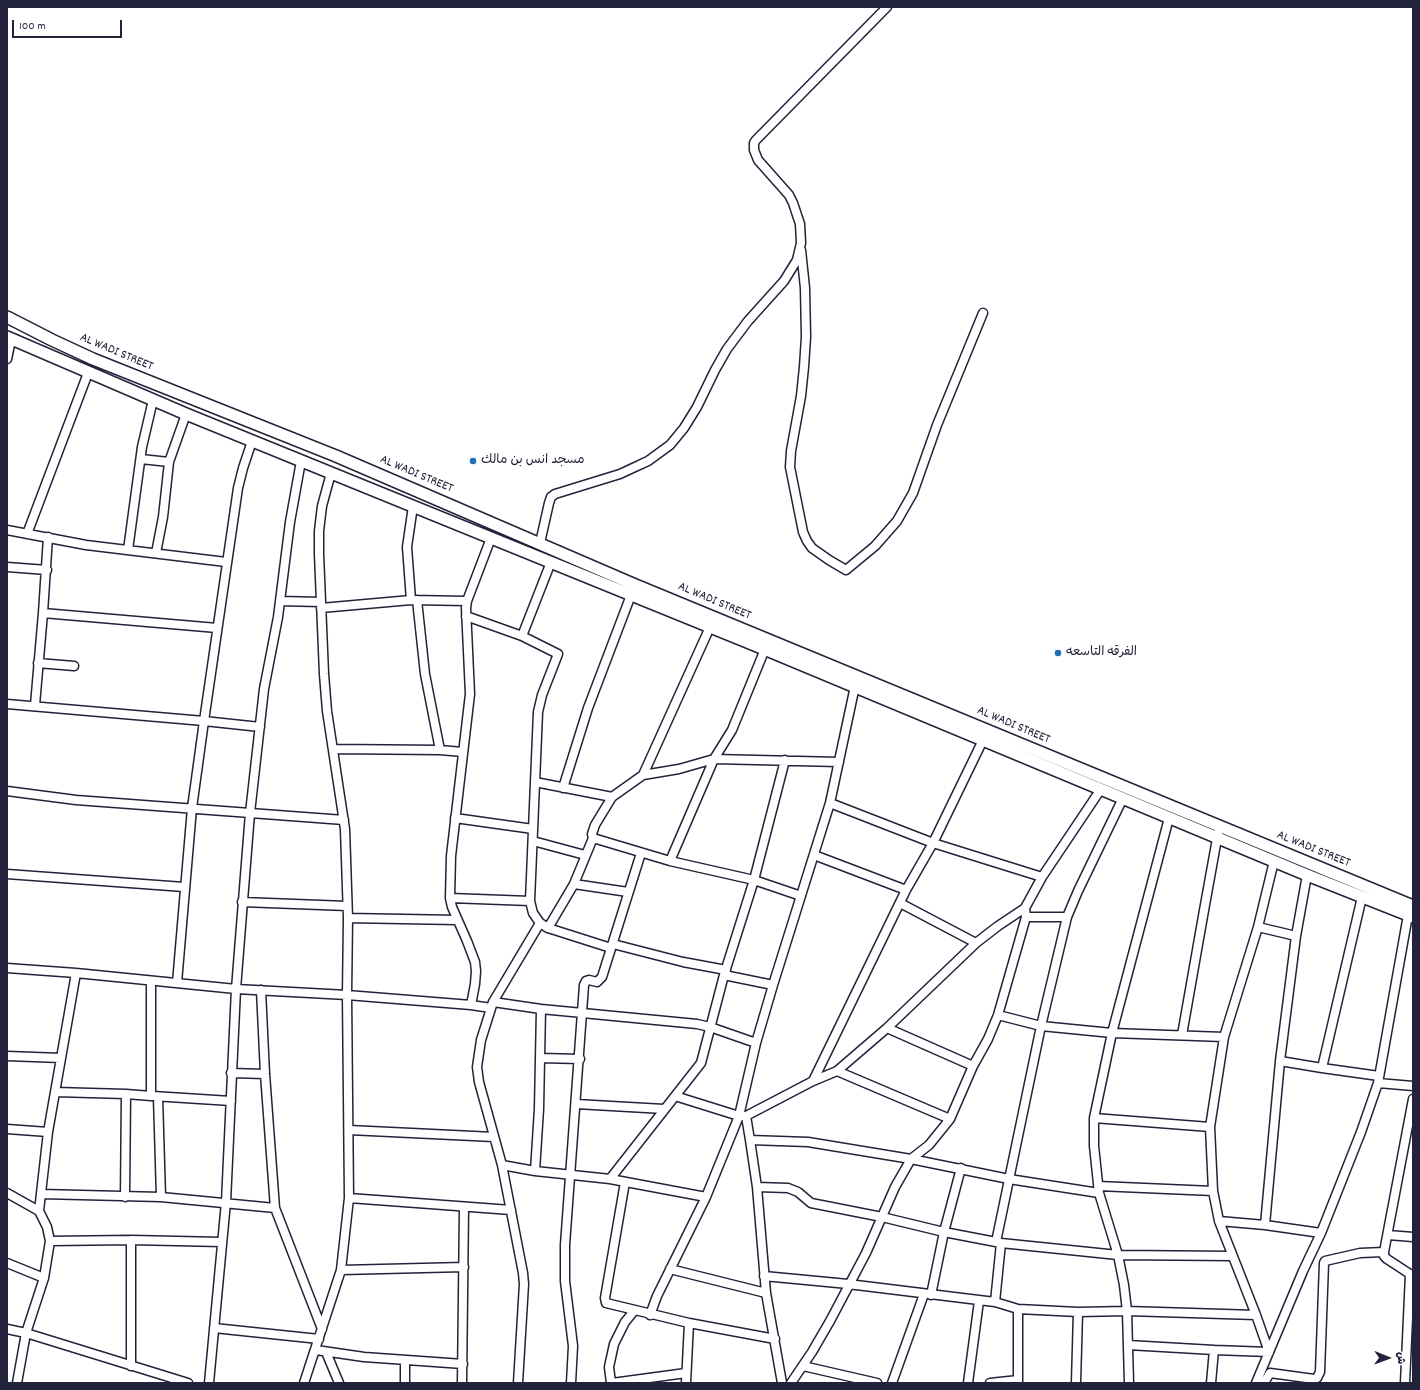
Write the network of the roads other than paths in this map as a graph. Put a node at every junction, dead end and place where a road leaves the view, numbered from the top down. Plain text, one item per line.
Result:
1 (887, 7) edge
2 (801, 243) junction
3 (983, 313) dead end
4 (7, 317) edge
5 (9, 339) edge
6 (7, 359) edge
7 (88, 373) junction
8 (153, 400) junction
9 (186, 414) junction
10 (252, 441) junction
11 (141, 460) junction
12 (301, 461) junction
13 (169, 462) junction
14 (331, 473) junction
15 (413, 506) junction
16 (7, 530) edge
17 (27, 534) junction
18 (48, 537) junction
19 (491, 538) junction
20 (540, 543) junction
21 (128, 550) junction
22 (156, 554) junction
23 (226, 562) junction
24 (551, 562) junction
25 (7, 567) edge
26 (46, 570) junction
27 (631, 594) junction
28 (414, 600) junction
29 (467, 601) junction
30 (280, 602) junction
31 (321, 605) junction
32 (44, 613) junction
33 (466, 616) junction
34 (710, 627) junction
35 (217, 628) junction
36 (522, 636) junction
37 (765, 649) junction
38 (38, 663) junction
39 (74, 666) dead end
40 (855, 686) junction
41 (868, 686) junction
42 (7, 704) edge
43 (34, 705) junction
44 (204, 720) junction
45 (260, 727) junction
46 (983, 740) junction
47 (334, 749) junction
48 (440, 750) junction
49 (464, 752) junction
50 (714, 759) junction
51 (785, 760) junction
52 (840, 762) junction
53 (643, 775) junction
54 (535, 782) junction
55 (563, 788) junction
56 (1101, 789) junction
57 (7, 791) edge
58 (612, 797) junction
59 (1123, 798) junction
60 (830, 803) junction
61 (192, 808) junction
62 (250, 813) junction
63 (455, 818) junction
64 (1169, 818) junction
65 (344, 820) junction
66 (533, 830) junction
67 (1219, 833) junction
68 (593, 838) junction
69 (533, 842) junction
70 (933, 843) junction
71 (641, 853) junction
72 (585, 855) junction
73 (814, 855) junction
74 (670, 861) junction
75 (1274, 861) junction
76 (7, 874) edge
77 (1307, 875) junction
78 (1042, 877) junction
79 (754, 880) junction
80 (574, 884) junction
81 (184, 887) junction
82 (906, 890) junction
83 (628, 892) junction
84 (801, 896) junction
85 (1362, 897) junction
86 (450, 898) junction
87 (530, 901) junction
88 (242, 902) junction
89 (900, 903) junction
90 (346, 906) junction
91 (1025, 908) junction
92 (1411, 913) edge
93 (1068, 917) junction
94 (348, 918) junction
95 (1026, 918) junction
96 (457, 920) junction
97 (540, 923) junction
98 (1258, 927) junction
99 (548, 928) junction
100 (1296, 936) junction
101 (976, 943) junction
102 (612, 946) junction
103 (7, 968) edge
104 (76, 973) junction
105 (725, 973) junction
106 (151, 981) junction
107 (177, 983) junction
108 (773, 985) junction
109 (236, 989) junction
110 (261, 990) junction
111 (347, 995) junction
112 (471, 1005) junction
113 (492, 1005) junction
114 (542, 1009) junction
115 (582, 1012) junction
116 (998, 1015) junction
117 (710, 1026) junction
118 (1041, 1026) junction
119 (887, 1028) junction
120 (1112, 1033) junction
121 (1182, 1035) junction
122 (1224, 1037) junction
123 (756, 1043) junction
124 (7, 1056) edge
125 (61, 1058) junction
126 (541, 1058) junction
127 (580, 1058) junction
128 (1280, 1061) junction
129 (973, 1066) junction
130 (1322, 1068) junction
131 (837, 1071) junction
132 (232, 1073) junction
133 (266, 1074) junction
134 (1378, 1079) junction
135 (813, 1081) junction
136 (1413, 1086) edge
137 (55, 1092) junction
138 (126, 1094) junction
139 (154, 1096) junction
140 (675, 1096) junction
141 (1413, 1099) edge
142 (231, 1101) junction
143 (576, 1104) junction
144 (664, 1109) junction
145 (742, 1116) junction
146 (1094, 1118) junction
147 (950, 1119) junction
148 (1210, 1127) junction
149 (7, 1129) edge
150 (349, 1130) junction
151 (48, 1132) junction
152 (494, 1137) junction
153 (750, 1140) junction
154 (911, 1159) junction
155 (502, 1165) junction
156 (961, 1168) junction
157 (535, 1171) junction
158 (570, 1175) junction
159 (1010, 1179) junction
160 (610, 1180) junction
161 (625, 1182) junction
162 (756, 1187) junction
163 (1098, 1190) junction
164 (1213, 1191) junction
165 (7, 1193) edge
166 (41, 1194) junction
167 (125, 1197) junction
168 (161, 1197) junction
169 (706, 1197) junction
170 (349, 1198) junction
171 (226, 1202) junction
172 (464, 1207) junction
173 (275, 1208) junction
174 (511, 1210) junction
175 (39, 1211) junction
176 (882, 1217) junction
177 (1219, 1221) junction
178 (1265, 1225) junction
179 (944, 1232) junction
180 (1321, 1233) junction
181 (1388, 1235) junction
182 (1413, 1237) edge
183 (131, 1240) junction
184 (50, 1241) junction
185 (222, 1242) junction
186 (998, 1243) junction
187 (1384, 1252) junction
188 (1118, 1255) junction
189 (1232, 1256) junction
190 (7, 1263) edge
191 (464, 1267) junction
192 (670, 1269) junction
193 (341, 1270) junction
194 (1412, 1275) edge
195 (764, 1276) junction
196 (44, 1278) junction
197 (848, 1284) junction
198 (766, 1293) junction
199 (928, 1295) junction
200 (979, 1301) junction
201 (995, 1302) junction
202 (1018, 1309) junction
203 (634, 1311) junction
204 (1127, 1311) junction
205 (1078, 1312) junction
206 (650, 1314) junction
207 (1256, 1315) junction
208 (689, 1324) junction
209 (214, 1328) junction
210 (7, 1329) edge
211 (322, 1329) junction
212 (26, 1333) junction
213 (319, 1339) junction
214 (775, 1339) junction
215 (1128, 1345) junction
216 (316, 1350) junction
217 (1214, 1350) junction
218 (326, 1352) junction
219 (1268, 1352) junction
220 (405, 1360) junction
221 (463, 1364) junction
222 (131, 1366) junction
223 (803, 1366) junction
224 (686, 1373) junction
225 (162, 1379) edge
226 (1306, 1381) edge
227 (1018, 1382) edge
228 (17, 1383) edge
229 (188, 1383) edge
230 (209, 1383) edge
231 (304, 1383) edge
232 (339, 1383) edge
233 (405, 1383) edge
234 (462, 1383) edge
235 (518, 1383) edge
236 (571, 1383) edge
237 (611, 1383) edge
238 (686, 1383) edge
239 (782, 1383) edge
240 (791, 1383) edge
241 (877, 1383) edge
242 (892, 1383) edge
243 (968, 1383) edge
244 (990, 1383) edge
245 (1076, 1383) edge
246 (1129, 1383) edge
247 (1211, 1383) edge
248 (1256, 1383) edge
249 (1264, 1383) edge
250 (1405, 1383) edge

1 - 2 street
2 - 3 street
2 - 20 street
4 - 20 main road, AL WADI STREET
5 - 6 street
5 - 7 main road, AL WADI STREET
7 - 8 main road, AL WADI STREET
7 - 17 street
8 - 9 main road, AL WADI STREET
8 - 11 street
9 - 10 main road, AL WADI STREET
9 - 13 street
10 - 12 main road, AL WADI STREET
10 - 23 street
11 - 13 street
11 - 21 street
12 - 14 main road, AL WADI STREET
12 - 30 street
13 - 22 street
14 - 15 main road, AL WADI STREET
14 - 31 street
15 - 19 main road, AL WADI STREET
15 - 28 street
16 - 17 street
17 - 18 street
18 - 21 street
18 - 26 street
19 - 24 main road, AL WADI STREET
19 - 29 street
20 - 41 main road, AL WADI STREET
21 - 22 street
22 - 23 street
23 - 35 street
24 - 27 main road, AL WADI STREET
24 - 36 street
25 - 26 street
26 - 32 street
27 - 34 main road, AL WADI STREET
27 - 55 street
28 - 29 street
28 - 31 street
28 - 48 street
29 - 33 street
30 - 31 street
30 - 45 street
31 - 47 street
32 - 35 street
32 - 38 street
33 - 36 street
33 - 49 street
34 - 37 main road, AL WADI STREET
34 - 53 street
35 - 44 street
36 - 54 street
37 - 40 main road, AL WADI STREET
37 - 50 street
38 - 39 street
38 - 43 street
40 - 41 main road, AL WADI STREET
40 - 52 street
41 - 46 main road, AL WADI STREET
41 - 67 main road, AL WADI STREET
42 - 43 street
43 - 44 street
44 - 45 street
44 - 61 street
45 - 62 street
46 - 56 main road, AL WADI STREET
46 - 70 street
47 - 48 street
47 - 65 street
48 - 49 street
49 - 63 street
50 - 51 street
50 - 53 street
50 - 74 street
51 - 52 street
51 - 79 street
52 - 60 street
53 - 58 street
54 - 55 street
54 - 66 street
55 - 58 street
56 - 59 main road, AL WADI STREET
56 - 78 street
57 - 61 street
58 - 68 street
59 - 64 main road, AL WADI STREET
59 - 93 street
60 - 70 street
60 - 73 street
61 - 62 street
61 - 81 street
62 - 65 street
62 - 88 street
63 - 66 street
63 - 86 street
64 - 67 main road, AL WADI STREET
64 - 120 street
65 - 90 street
66 - 69 street
67 - 75 main road, AL WADI STREET
67 - 92 main road, AL WADI STREET
67 - 121 street
68 - 71 street
68 - 72 street
69 - 72 street
69 - 87 street
70 - 78 street
70 - 82 street
71 - 74 street
71 - 83 street
72 - 80 street
73 - 82 street
73 - 84 street
74 - 79 street
75 - 77 main road, AL WADI STREET
75 - 98 street
76 - 81 street
77 - 85 main road, AL WADI STREET
77 - 100 street
78 - 91 street
79 - 84 street
79 - 105 street
80 - 83 street
80 - 99 street
81 - 107 street
82 - 89 street
83 - 102 street
84 - 108 street
85 - 92 main road, AL WADI STREET
85 - 130 street
86 - 87 street
86 - 96 street
87 - 97 street
88 - 90 street
88 - 109 street
89 - 101 street
89 - 135 street
90 - 94 street
91 - 95 street
91 - 101 street
92 - 134 street
93 - 95 street
93 - 118 street
94 - 96 street
94 - 111 street
95 - 116 street
96 - 112 street
97 - 99 street
97 - 113 street
98 - 100 street
98 - 122 street
99 - 102 street
100 - 128 street
101 - 119 street
102 - 105 street
102 - 115 street
103 - 104 street
104 - 106 street
104 - 125 street
105 - 108 street
105 - 117 street
106 - 107 street
106 - 139 street
107 - 109 street
108 - 123 street
109 - 110 street
109 - 132 street
110 - 111 street
110 - 133 street
111 - 112 street
111 - 150 street
112 - 113 street
113 - 114 street
113 - 152 street
114 - 115 street
114 - 126 street
115 - 117 street
115 - 127 street
116 - 118 street
116 - 129 street
117 - 123 street
117 - 140 street
118 - 120 street
118 - 159 street
119 - 129 street
119 - 131 street
120 - 121 street
120 - 146 street
121 - 122 street
122 - 148 street
123 - 145 street
124 - 125 street
125 - 137 street
126 - 127 street
126 - 157 street
127 - 143 street
128 - 130 street
128 - 178 street
129 - 147 street
130 - 134 street
131 - 135 street
131 - 147 street
132 - 133 street
132 - 142 street
133 - 173 street
134 - 136 street
134 - 180 street
135 - 145 street
137 - 138 street
137 - 151 street
138 - 139 street
138 - 167 street
139 - 142 street
139 - 168 street
140 - 144 street
140 - 145 street
141 - 181 street
142 - 171 street
143 - 144 street
143 - 158 street
144 - 160 street
145 - 153 street
145 - 169 street
146 - 148 street
146 - 163 street
147 - 154 street
148 - 164 street
149 - 151 street
150 - 152 street
150 - 170 street
151 - 166 street
152 - 155 street
153 - 154 street
153 - 162 street
154 - 156 street
154 - 176 street
155 - 157 street
155 - 174 street
156 - 159 street
156 - 179 street
157 - 158 street
158 - 160 street
158 - 236 street
159 - 163 street
159 - 186 street
160 - 161 street
161 - 169 street
161 - 203 street
162 - 176 street
162 - 195 street
163 - 164 street
163 - 188 street
164 - 177 street
165 - 175 street
166 - 167 street
166 - 175 street
167 - 168 street
168 - 171 street
169 - 192 street
170 - 172 street
170 - 193 street
171 - 173 street
171 - 185 street
172 - 174 street
172 - 191 street
173 - 211 street
174 - 235 street
175 - 184 street
176 - 179 street
176 - 197 street
177 - 178 street
177 - 189 street
178 - 180 street
179 - 186 street
179 - 199 street
180 - 219 street
181 - 182 street
181 - 187 street
183 - 184 street
183 - 185 street
183 - 222 street
184 - 196 street
185 - 209 street
186 - 188 street
186 - 201 street
187 - 194 street
187 - 226 street
188 - 189 street
188 - 204 street
189 - 207 street
190 - 196 street
191 - 193 street
191 - 221 street
192 - 198 street
192 - 206 street
193 - 211 street
194 - 250 street
195 - 197 street
195 - 198 street
196 - 212 street
197 - 199 street
197 - 223 street
198 - 214 street
199 - 200 street
199 - 242 street
200 - 201 street
200 - 243 street
201 - 202 street
202 - 205 street
202 - 227 street
203 - 206 street
203 - 237 street
204 - 205 street
204 - 207 street
204 - 215 street
205 - 245 street
206 - 208 street
207 - 219 street
208 - 214 street
208 - 224 street
209 - 213 street
209 - 230 street
210 - 212 street
211 - 213 street
212 - 222 street
212 - 228 street
213 - 216 street
214 - 239 street
215 - 217 street
215 - 246 street
216 - 218 street
216 - 231 street
217 - 219 street
217 - 247 street
218 - 220 street
218 - 232 street
219 - 248 street
220 - 221 street
220 - 233 street
221 - 234 street
222 - 225 street
223 - 240 street
223 - 241 street
224 - 237 street
224 - 238 street
225 - 229 street
226 - 249 street
227 - 244 street

